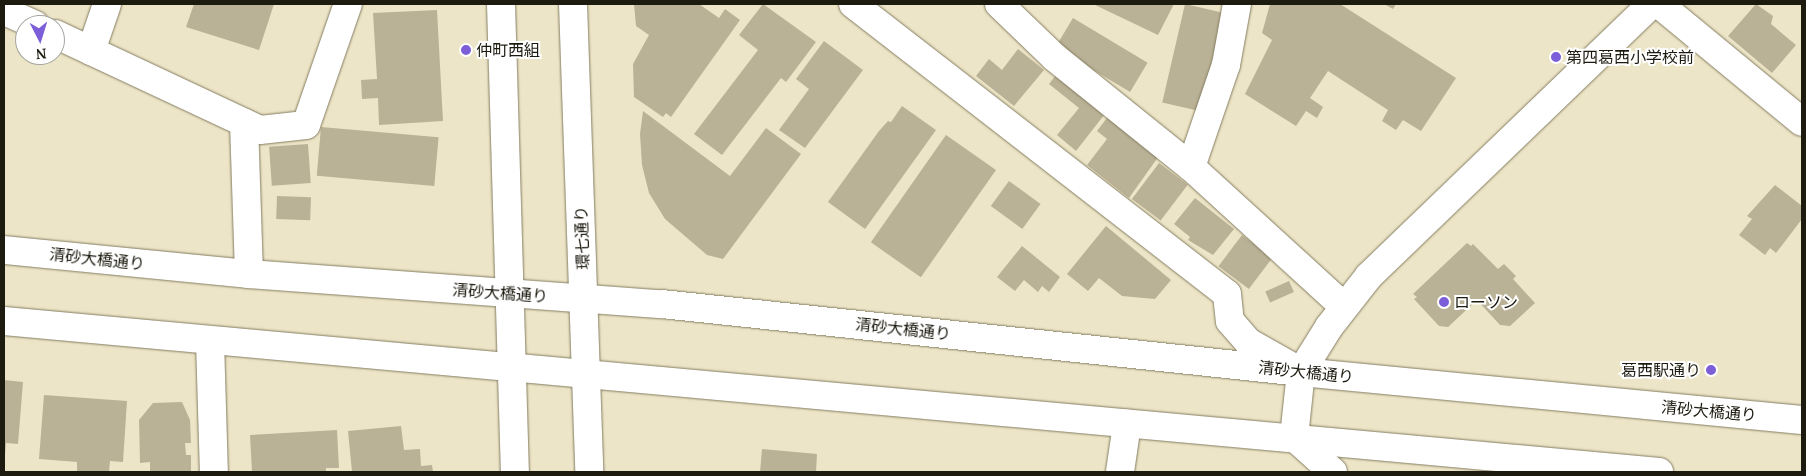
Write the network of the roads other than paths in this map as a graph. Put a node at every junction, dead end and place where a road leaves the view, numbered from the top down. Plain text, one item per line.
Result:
1 (107, 4) edge
2 (348, 4) edge
3 (501, 4) edge
4 (573, 4) edge
5 (853, 4) edge
6 (998, 4) edge
7 (1237, 4) edge
8 (1652, 4) edge
9 (1659, 4) edge
10 (65, 39) edge
11 (91, 51) junction
12 (1802, 122) edge
13 (244, 123) junction
14 (1191, 167) junction
15 (4, 250) edge
16 (249, 274) junction
17 (509, 294) junction
18 (584, 298) junction
19 (1343, 306) junction
20 (4, 321) edge
21 (210, 340) junction
22 (512, 368) junction
23 (1301, 372) junction
24 (586, 374) junction
25 (1802, 420) edge
26 (1128, 424) junction
27 (1294, 438) junction
28 (1532, 466) edge
29 (214, 472) edge
30 (515, 472) edge
31 (589, 472) edge
32 (1120, 472) edge
33 (1333, 472) edge
34 (1659, 472) edge

1 - 11 main road
2 - 13 main road
3 - 17 main road
4 - 18 main road, 環七通り
5 - 23 main road
6 - 14 main road
7 - 14 main road
8 - 19 main road
9 - 12 main road
10 - 11 main road
11 - 13 main road
13 - 16 main road
14 - 19 main road
15 - 16 main road, 清砂大橋通り
16 - 17 main road, 清砂大橋通り
17 - 18 main road, 清砂大橋通り
17 - 22 main road
18 - 23 main road, 清砂大橋通り
18 - 24 main road, 環七通り
19 - 23 main road
20 - 21 main road
21 - 22 main road
21 - 29 main road
22 - 24 main road
22 - 30 main road
23 - 25 main road, 清砂大橋通り
23 - 27 main road
24 - 26 main road
24 - 31 main road, 環七通り
26 - 27 main road
26 - 32 main road
27 - 28 main road
27 - 33 main road
28 - 34 main road

